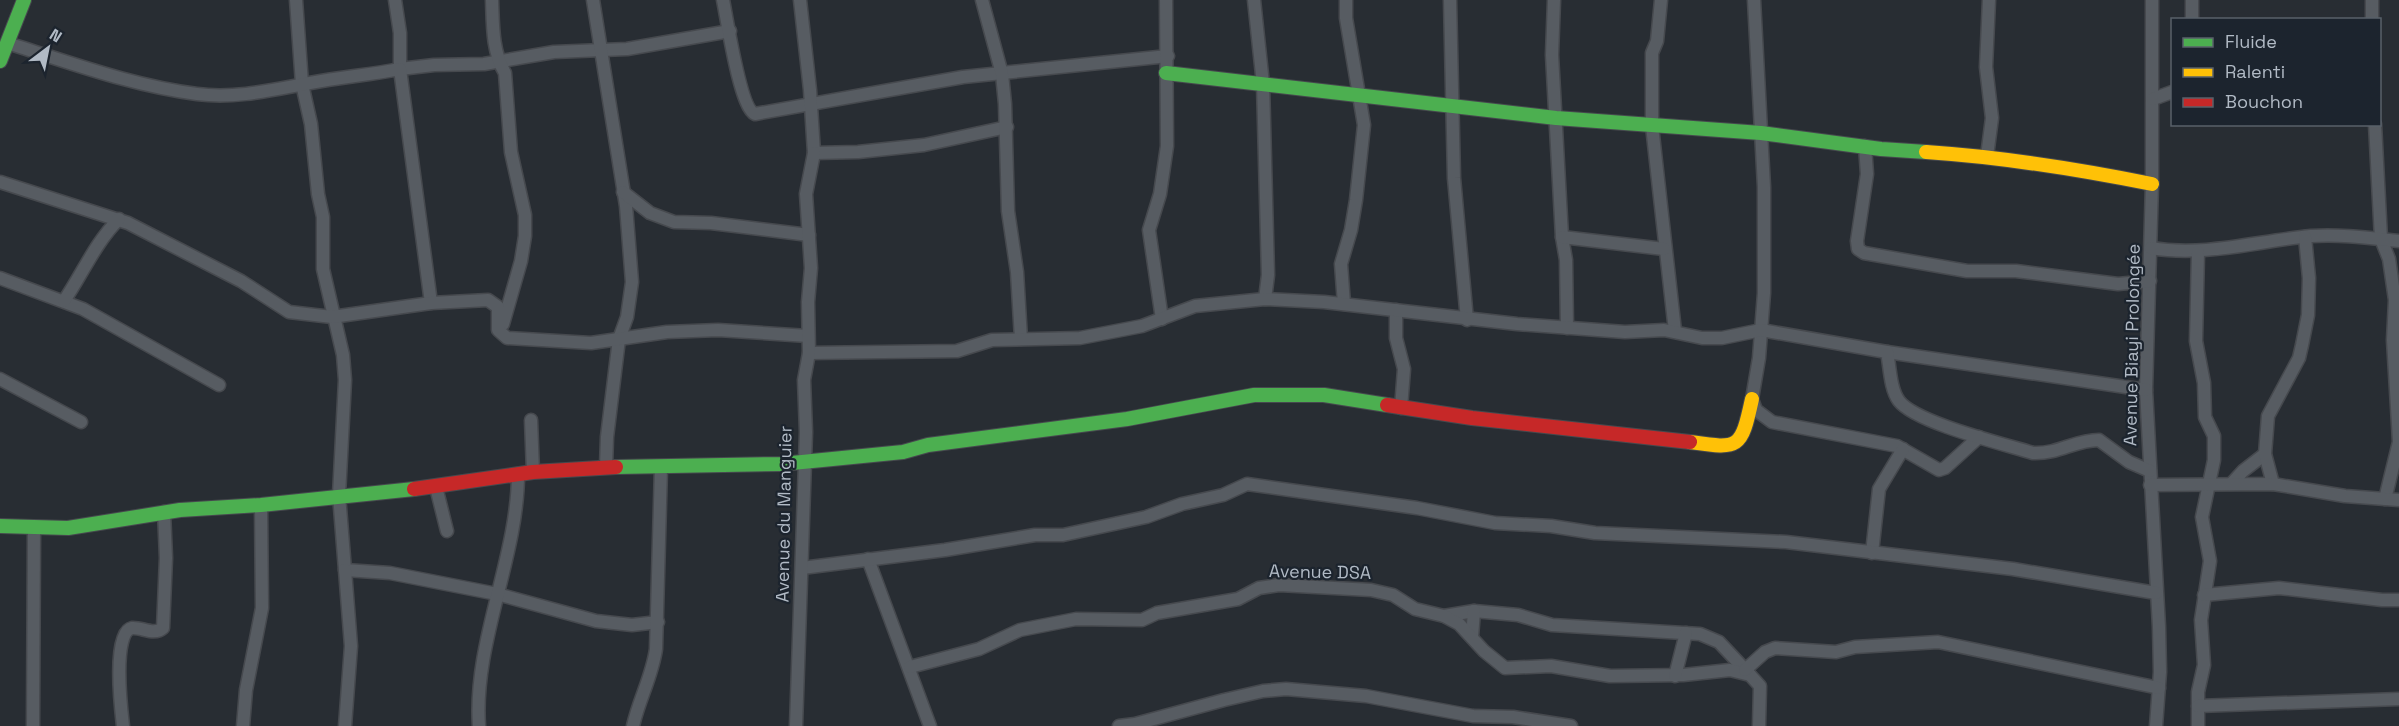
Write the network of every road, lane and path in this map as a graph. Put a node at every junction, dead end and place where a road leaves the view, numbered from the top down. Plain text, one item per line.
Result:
1 (24, 0) edge
2 (296, 0) edge
3 (395, 0) edge
4 (492, 0) edge
5 (593, 0) edge
6 (725, 0) edge
7 (800, 0) edge
8 (982, 0) edge
9 (1166, 0) edge
10 (1254, 0) edge
11 (1346, 0) edge
12 (1450, 0) edge
13 (1554, 0) edge
14 (1661, 0) edge
15 (1754, 0) edge
16 (1989, 0) edge
17 (2152, 0) edge
18 (2192, 0) edge
19 (2372, 0) edge
20 (2192, 18) edge
21 (2372, 18) edge
22 (730, 31) junction
23 (7, 43) junction
24 (601, 49) junction
25 (1168, 56) junction
26 (0, 61) edge
27 (498, 62) junction
28 (400, 69) junction
29 (1166, 73) junction
30 (1002, 74) junction
31 (302, 84) junction
32 (1263, 84) junction
33 (2171, 92) edge
34 (1361, 96) junction
35 (2153, 99) junction
36 (1452, 105) junction
37 (811, 106) junction
38 (1556, 118) junction
39 (1652, 126) junction
40 (2375, 126) edge
41 (1007, 127) junction
42 (1761, 133) junction
43 (1865, 146) junction
44 (814, 153) junction
45 (1987, 156) junction
46 (0, 182) edge
47 (2152, 184) junction
48 (623, 192) junction
49 (119, 219) junction
50 (809, 235) junction
51 (1562, 237) junction
52 (2305, 237) junction
53 (2381, 239) junction
54 (2399, 241) edge
55 (2151, 248) junction
56 (1664, 249) junction
57 (2198, 252) junction
58 (0, 278) edge
59 (2150, 281) junction
60 (1265, 299) junction
61 (64, 301) junction
62 (431, 303) junction
63 (1344, 304) junction
64 (1396, 310) junction
65 (332, 317) junction
66 (1162, 319) junction
67 (1467, 320) junction
68 (1567, 328) junction
69 (1761, 330) junction
70 (1675, 331) junction
71 (500, 334) junction
72 (808, 336) junction
73 (619, 339) junction
74 (1021, 339) junction
75 (1887, 352) junction
76 (809, 353) junction
77 (0, 380) edge
78 (219, 385) dead end
79 (2146, 390) junction
80 (1752, 399) junction
81 (1401, 408) junction
82 (531, 420) dead end
83 (81, 422) dead end
84 (1979, 437) junction
85 (1903, 448) junction
86 (2265, 454) junction
87 (803, 460) junction
88 (606, 467) junction
89 (661, 467) junction
90 (2150, 471) junction
91 (533, 472) junction
92 (518, 474) junction
93 (2232, 483) junction
94 (2273, 484) junction
95 (2150, 485) junction
96 (436, 487) junction
97 (2211, 487) junction
98 (339, 495) junction
99 (2385, 499) junction
100 (2399, 500) edge
101 (261, 505) junction
102 (164, 512) junction
103 (0, 526) edge
104 (34, 529) junction
105 (447, 531) dead end
106 (1872, 554) junction
107 (868, 559) junction
108 (802, 568) junction
109 (345, 570) junction
110 (2156, 593) junction
111 (497, 594) junction
112 (2204, 595) junction
113 (2399, 600) edge
114 (1474, 611) junction
115 (1444, 616) junction
116 (658, 622) junction
117 (1686, 633) junction
118 (1472, 637) junction
119 (910, 667) junction
120 (1748, 672) junction
121 (1676, 676) junction
122 (2159, 688) junction
123 (2399, 699) edge
124 (2198, 706) junction
125 (33, 726) edge
126 (123, 726) edge
127 (243, 726) edge
128 (345, 726) edge
129 (479, 726) edge
130 (633, 726) edge
131 (796, 726) edge
132 (930, 726) edge
133 (1119, 726) edge
134 (1571, 726) edge
135 (1759, 726) edge
136 (2156, 726) edge
137 (2198, 726) edge

1 - 23 street
2 - 31 street
3 - 28 street
4 - 27 street
5 - 24 street
6 - 22 street
7 - 37 street, Avenue du Manguier
8 - 30 street
9 - 25 street
10 - 32 street
11 - 34 street
12 - 36 street
13 - 38 street
14 - 39 street
15 - 42 street
16 - 45 street
17 - 35 street, Avenue Biayi Prolongée
18 - 20 street
19 - 21 street
22 - 24 street
22 - 37 street
23 - 26 street
23 - 31 street
24 - 27 street
24 - 48 street
25 - 29 street
25 - 30 street
27 - 28 street
27 - 71 street
28 - 31 street
28 - 62 street
29 - 32 street
29 - 66 street
30 - 37 street
30 - 41 street
31 - 65 street
32 - 34 street
32 - 60 street
33 - 35 street
34 - 36 street
34 - 63 street
35 - 47 street, Avenue Biayi Prolongée
36 - 38 street
36 - 67 street
37 - 44 street, Avenue du Manguier
38 - 39 street
38 - 51 street
39 - 42 street
39 - 56 street
40 - 53 street
41 - 44 street
41 - 74 street
42 - 43 street
42 - 69 street
43 - 45 street
43 - 59 street
44 - 50 street, Avenue du Manguier
45 - 47 street
46 - 49 street
47 - 55 street, Avenue Biayi Prolongée
48 - 50 street
48 - 73 street
49 - 61 street
49 - 65 street
50 - 72 street, Avenue du Manguier
51 - 56 street
51 - 68 street
52 - 53 street
52 - 57 street
52 - 86 street
53 - 54 street
53 - 99 street
55 - 57 street
55 - 59 street, Avenue Biayi Prolongée
56 - 70 street
57 - 97 street
58 - 61 street
59 - 79 street, Avenue Biayi Prolongée
60 - 63 street
60 - 66 street
61 - 78 street
62 - 65 street
62 - 71 street
63 - 64 street
64 - 67 street
64 - 81 street
65 - 98 street
66 - 74 street
67 - 68 street
68 - 70 street
69 - 70 street
69 - 75 street
69 - 80 street
71 - 73 street
72 - 73 street
72 - 76 street, Avenue du Manguier
73 - 88 street
74 - 76 street
75 - 79 street
75 - 84 street
76 - 87 street, Avenue du Manguier
77 - 83 street
79 - 90 street, Avenue Biayi Prolongée
80 - 81 street
80 - 85 street
81 - 87 street
82 - 91 street
84 - 85 street
84 - 90 street
85 - 106 street
86 - 93 street
86 - 94 street
87 - 89 street
87 - 108 street, Avenue du Manguier
88 - 89 street
88 - 91 street
89 - 116 street
90 - 95 street, Avenue Biayi Prolongée
91 - 92 street
92 - 96 street
92 - 111 street
93 - 94 street
93 - 97 street
94 - 99 street
95 - 97 street
95 - 110 street, Avenue Biayi Prolongée
96 - 98 street
96 - 105 street
97 - 112 street
98 - 101 street
98 - 109 street
99 - 100 street
101 - 102 street
101 - 127 street
102 - 104 street
102 - 126 street
103 - 104 street
104 - 125 street
106 - 107 street
106 - 110 street
107 - 108 street
107 - 119 street
108 - 131 street, Avenue du Manguier
109 - 111 street
109 - 128 street
110 - 122 street, Avenue Biayi Prolongée
111 - 116 street
111 - 129 street
112 - 113 street
112 - 124 street
114 - 115 street
114 - 117 street
114 - 118 street
115 - 118 street, Avenue DSA
115 - 119 street, Avenue DSA
116 - 130 street
117 - 120 street
117 - 121 street
118 - 121 street, Avenue DSA
119 - 132 street
120 - 121 street, Avenue DSA
120 - 122 street
120 - 135 street
122 - 136 street, Avenue Biayi Prolongée
123 - 124 street
124 - 137 street
133 - 134 street

